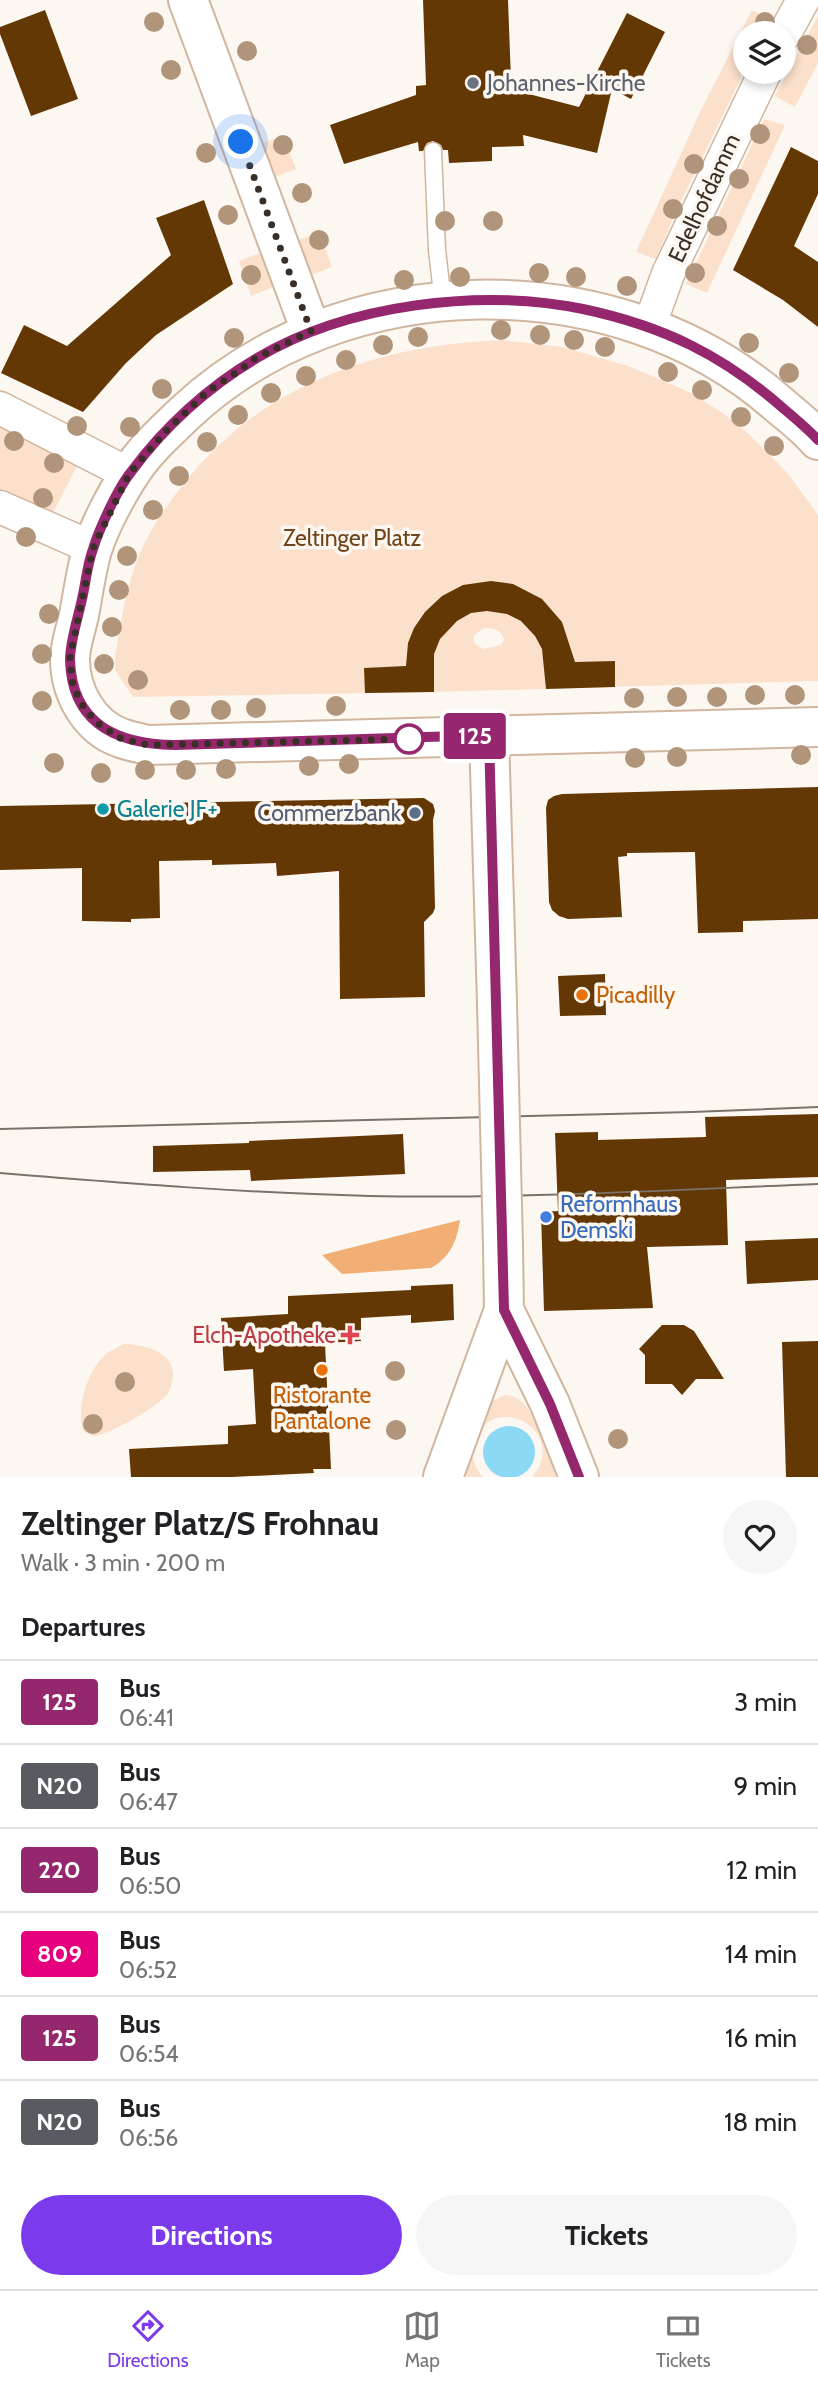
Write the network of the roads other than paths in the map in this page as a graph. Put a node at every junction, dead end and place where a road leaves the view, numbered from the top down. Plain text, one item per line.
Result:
1 (188, 0) edge
2 (803, 0) edge
3 (792, 21) edge
4 (759, 84) edge
5 (433, 150) dead end
6 (443, 302) junction
7 (649, 327) junction
8 (311, 331) junction
9 (0, 408) edge
10 (818, 440) edge
11 (129, 474) junction
12 (0, 507) edge
13 (93, 548) junction
14 (818, 727) edge
15 (489, 735) junction
16 (504, 1310) junction
17 (443, 1477) edge
18 (579, 1477) edge

1 - 8 street
2 - 3 street
4 - 7 street, Edelhofdamm
5 - 6 lane
6 - 7 street
6 - 8 street
7 - 10 street
8 - 11 street
9 - 11 street
11 - 13 street
12 - 13 street
13 - 15 street
14 - 15 street
15 - 16 street, bridge
16 - 17 street
16 - 18 street

